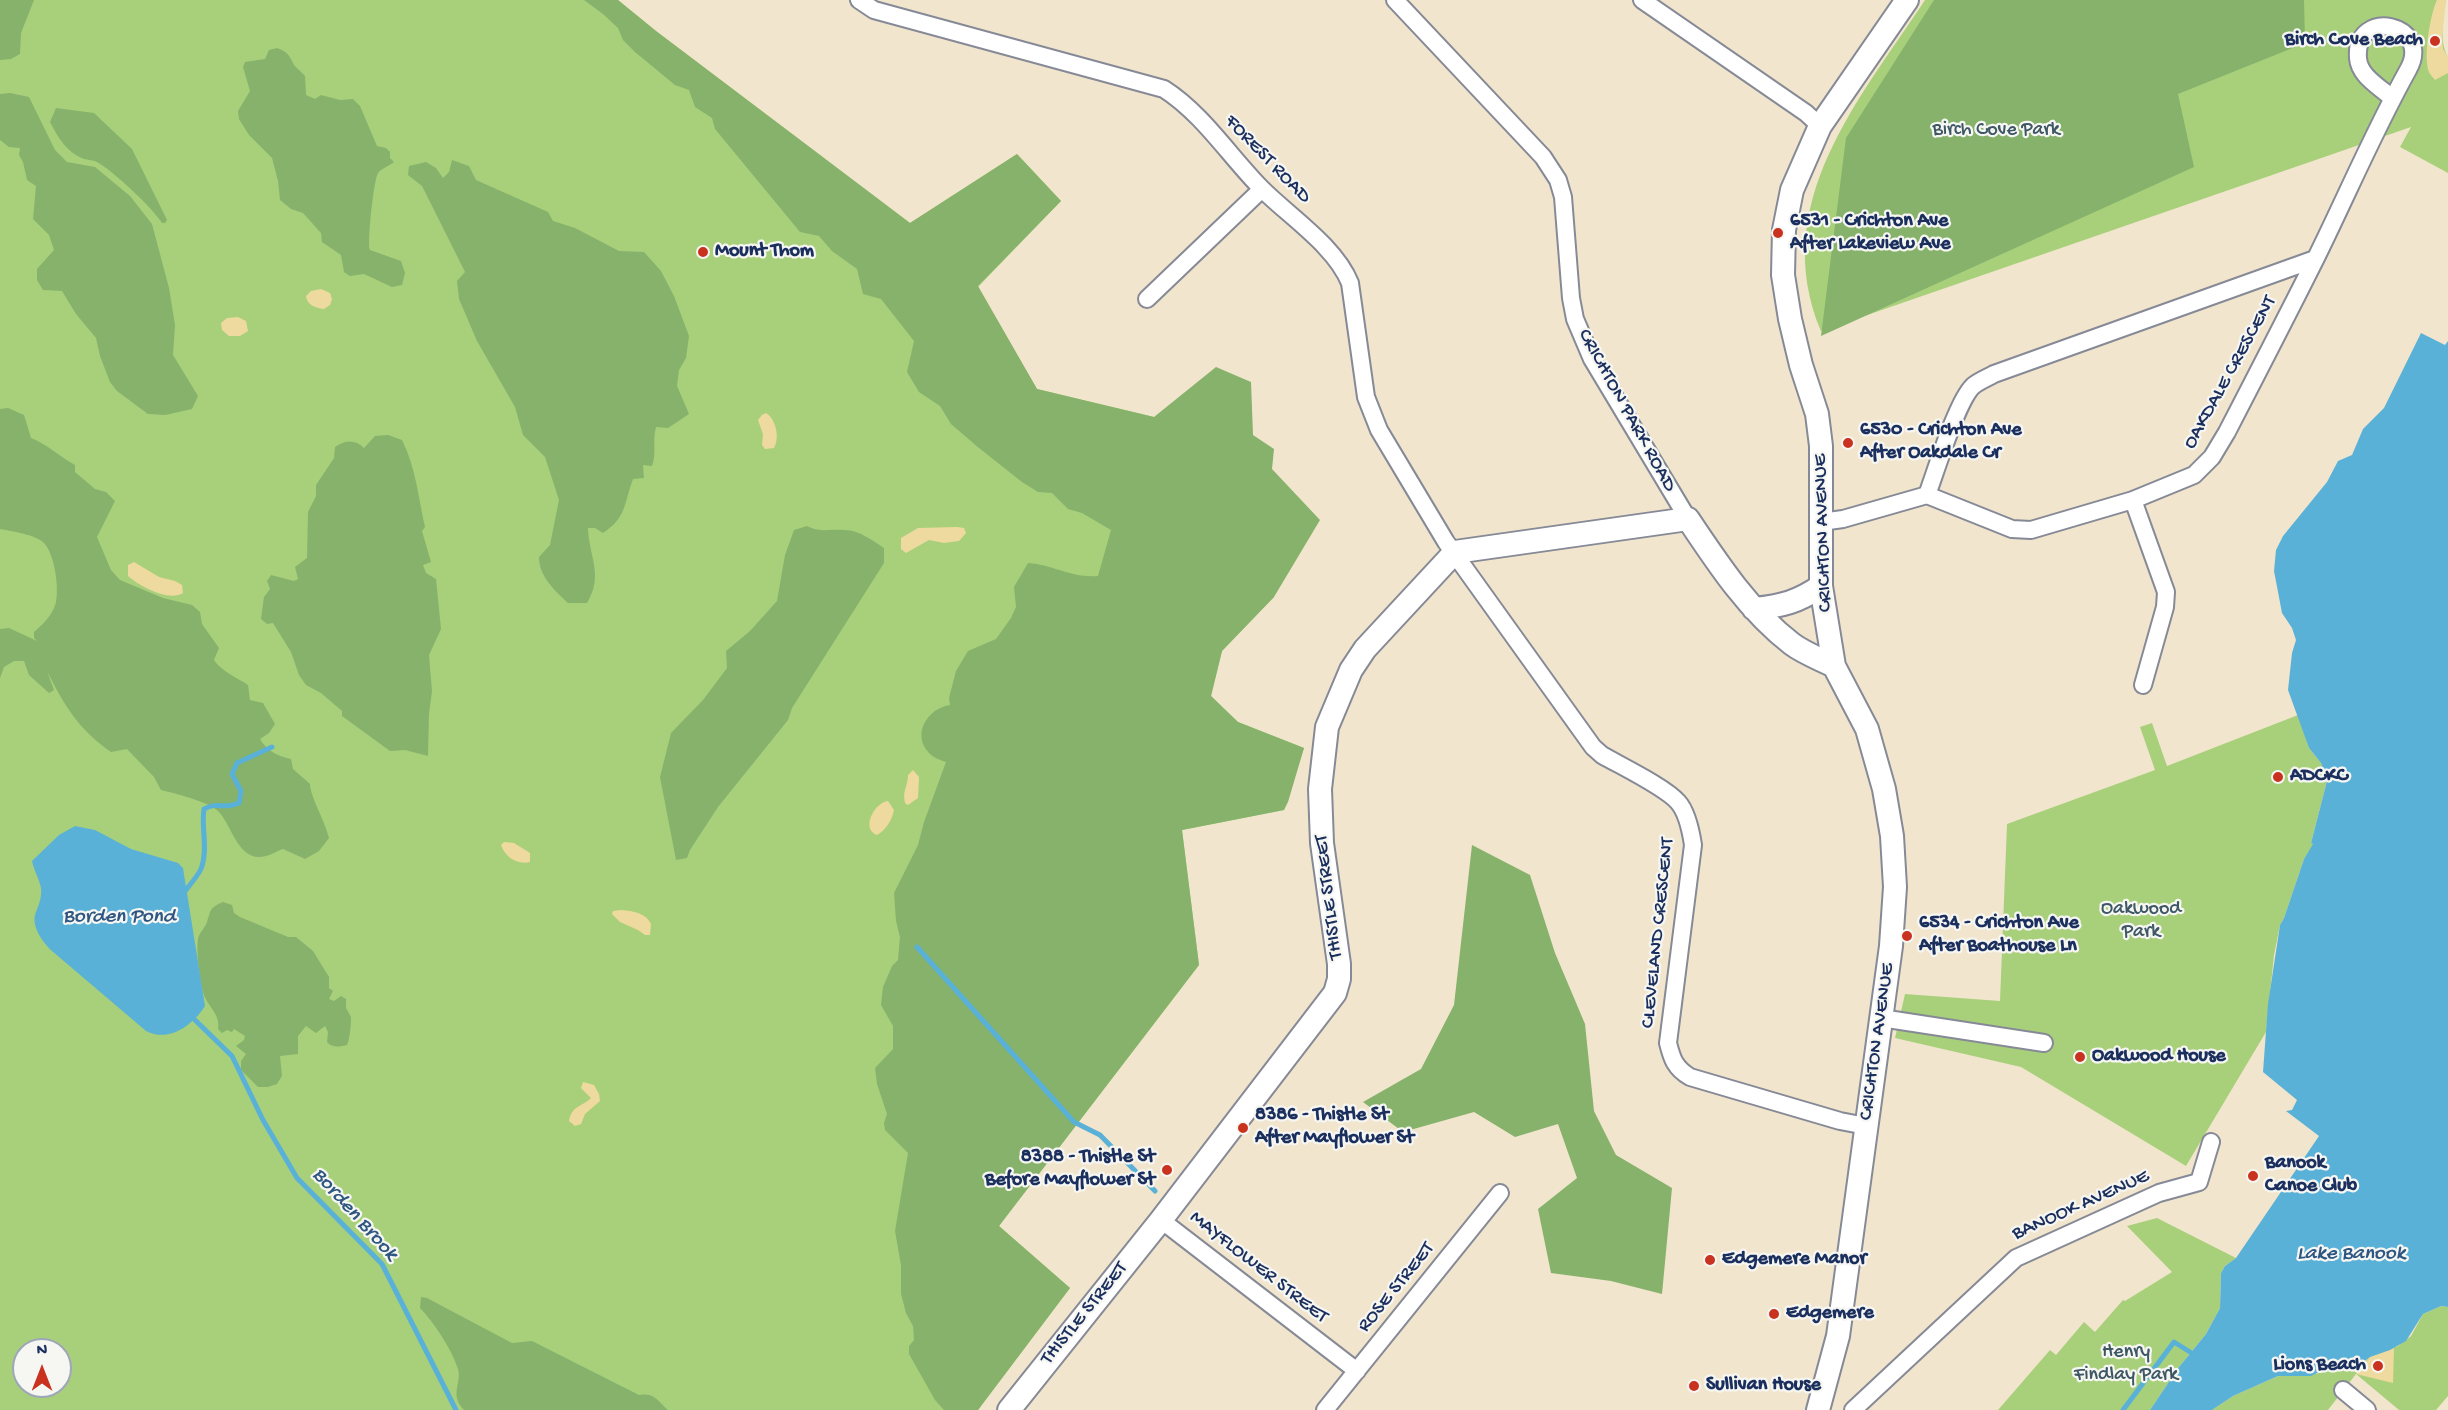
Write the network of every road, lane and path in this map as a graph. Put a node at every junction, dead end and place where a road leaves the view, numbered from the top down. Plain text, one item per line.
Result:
1 (858, 0) edge
2 (1395, 0) edge
3 (1642, 0) edge
4 (1907, 0) edge
5 (2392, 98) dead end
6 (1820, 126) junction
7 (1262, 189) junction
8 (2315, 259) junction
9 (1147, 299) dead end
10 (1927, 495) junction
11 (2133, 500) junction
12 (1688, 519) junction
13 (1821, 522) junction
14 (1455, 552) junction
15 (1821, 586) junction
16 (1754, 609) junction
17 (1834, 666) junction
18 (2143, 685) dead end
19 (1881, 1018) junction
20 (2044, 1043) dead end
21 (1866, 1126) junction
22 (2211, 1142) dead end
23 (1500, 1193) dead end
24 (1161, 1220) junction
25 (1357, 1371) junction
26 (2343, 1390) dead end
27 (1009, 1410) edge
28 (1325, 1410) edge
29 (1818, 1410) edge
30 (1853, 1410) edge
31 (2367, 1410) edge

1 - 7 street, FOREST ROAD
2 - 12 street, CRICHTON PARK ROAD
3 - 6 street
4 - 6 street, CRICHTON AVENUE
5 - 8 street, OAKDALE CRESCENT
6 - 13 street, CRICHTON AVENUE
7 - 9 street
7 - 14 street, FOREST ROAD
8 - 10 street, OAKDALE CRESCENT
8 - 11 street, OAKDALE CRESCENT
10 - 11 street, OAKDALE CRESCENT
10 - 13 street
11 - 18 street
12 - 14 street
12 - 16 street, CRICHTON PARK ROAD
13 - 15 street, CRICHTON AVENUE
14 - 21 street, CLEVELAND CRESCENT
14 - 24 street, THISTLE STREET
15 - 16 street
15 - 17 street, CRICHTON AVENUE
16 - 17 street, CRICHTON PARK ROAD
17 - 19 street, CRICHTON AVENUE
19 - 20 street
19 - 21 street, CRICHTON AVENUE
21 - 29 street, CRICHTON AVENUE
22 - 30 street, BANOOK AVENUE
23 - 25 street, ROSE STREET
24 - 25 street, MAYFLOWER STREET
24 - 27 street, THISTLE STREET
25 - 28 street, ROSE STREET
26 - 31 street

